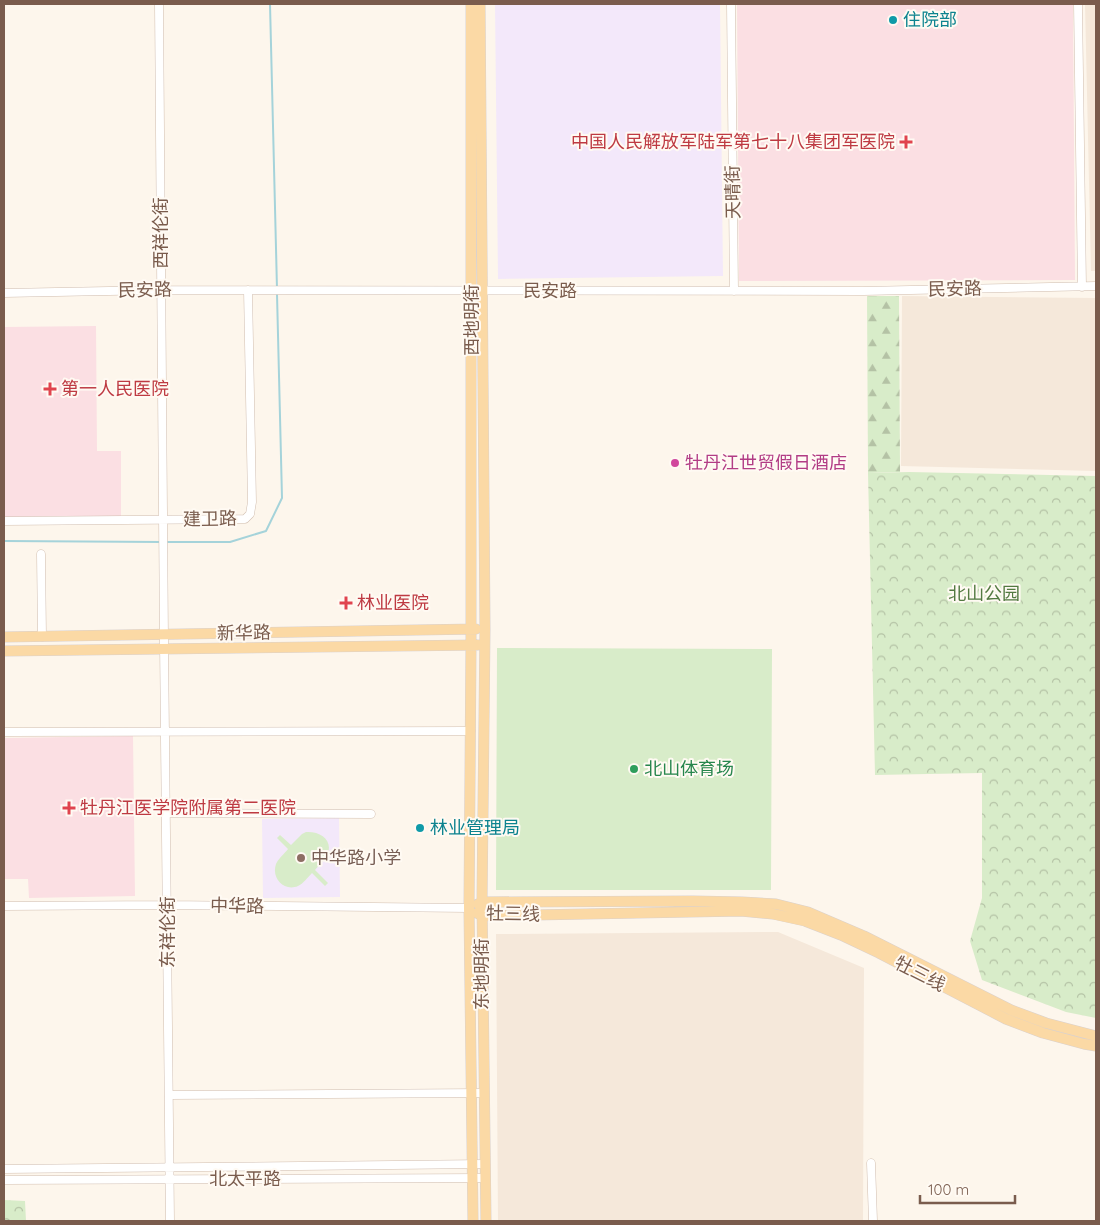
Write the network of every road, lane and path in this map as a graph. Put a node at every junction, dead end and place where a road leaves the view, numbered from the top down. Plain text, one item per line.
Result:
1 (159, 4) edge
2 (471, 4) edge
3 (480, 4) edge
4 (731, 4) edge
5 (1078, 4) edge
6 (1082, 286) junction
7 (1096, 286) edge
8 (162, 290) junction
9 (248, 290) junction
10 (477, 291) junction
11 (734, 291) junction
12 (4, 293) edge
13 (163, 520) junction
14 (4, 521) edge
15 (41, 554) dead end
16 (42, 636) junction
17 (4, 637) edge
18 (471, 637) junction
19 (485, 637) junction
20 (164, 642) junction
21 (4, 651) edge
22 (471, 730) junction
23 (4, 732) edge
24 (165, 732) junction
25 (166, 813) junction
26 (371, 814) dead end
27 (482, 902) junction
28 (167, 905) junction
29 (4, 906) edge
30 (469, 908) junction
31 (482, 916) junction
32 (1096, 1036) edge
33 (1096, 1046) edge
34 (471, 1093) junction
35 (483, 1093) junction
36 (169, 1095) junction
37 (871, 1163) dead end
38 (472, 1164) junction
39 (485, 1164) junction
40 (169, 1167) junction
41 (4, 1169) edge
42 (472, 1178) junction
43 (485, 1178) junction
44 (170, 1179) junction
45 (4, 1180) edge
46 (170, 1221) edge
47 (473, 1221) edge
48 (486, 1221) edge
49 (873, 1221) edge

1 - 8 street, 西祥伦街
2 - 10 main road, 西地明街
3 - 10 main road, 西地明街
4 - 11 street, 天晴街
5 - 6 street
6 - 7 street, 民安路
6 - 11 street, 民安路
8 - 9 street, 民安路
8 - 12 street, 民安路
8 - 13 street, 西祥伦街
9 - 10 street, 民安路
9 - 13 street, 建卫路
10 - 11 street, 民安路
10 - 18 main road, 西地明街
10 - 19 main road, 西地明街
13 - 14 street, 建卫路
13 - 20 street, 西祥伦街
15 - 16 street
16 - 17 main road, 新华路
16 - 20 main road, 新华路
18 - 19 main road, 新华路
18 - 19 main road
18 - 20 main road, 新华路
18 - 20 main road
18 - 22 main road, 东地明街
19 - 27 main road, 东地明街
20 - 21 main road
20 - 24 street, 东祥伦街
22 - 24 street
22 - 30 main road, 东地明街
23 - 24 street
24 - 25 street, 东祥伦街
25 - 26 street
25 - 28 street, 东祥伦街
27 - 30 main road, 牡三线
27 - 31 main road, 东地明街
27 - 32 main road, 牡三线
28 - 29 street, 中华路
28 - 30 street, 中华路
28 - 36 street, 东祥伦街
30 - 31 main road, 牡三线
30 - 34 main road, 东地明街
31 - 33 main road, 牡三线
31 - 35 main road, 东地明街
34 - 35 street
34 - 36 street
34 - 38 main road, 东地明街
35 - 39 main road, 东地明街
36 - 40 street, 东祥伦街
37 - 49 street
38 - 39 street, 北太平路
38 - 40 street, 北太平路
38 - 42 main road, 东地明街
39 - 43 main road, 东地明街
40 - 41 street, 北太平路
40 - 44 street, 东祥伦街
42 - 43 street, 北太平路
42 - 44 street, 北太平路
42 - 47 main road, 东地明街
43 - 48 main road, 东地明街
44 - 45 street, 北太平路
44 - 46 street, 东祥伦街

